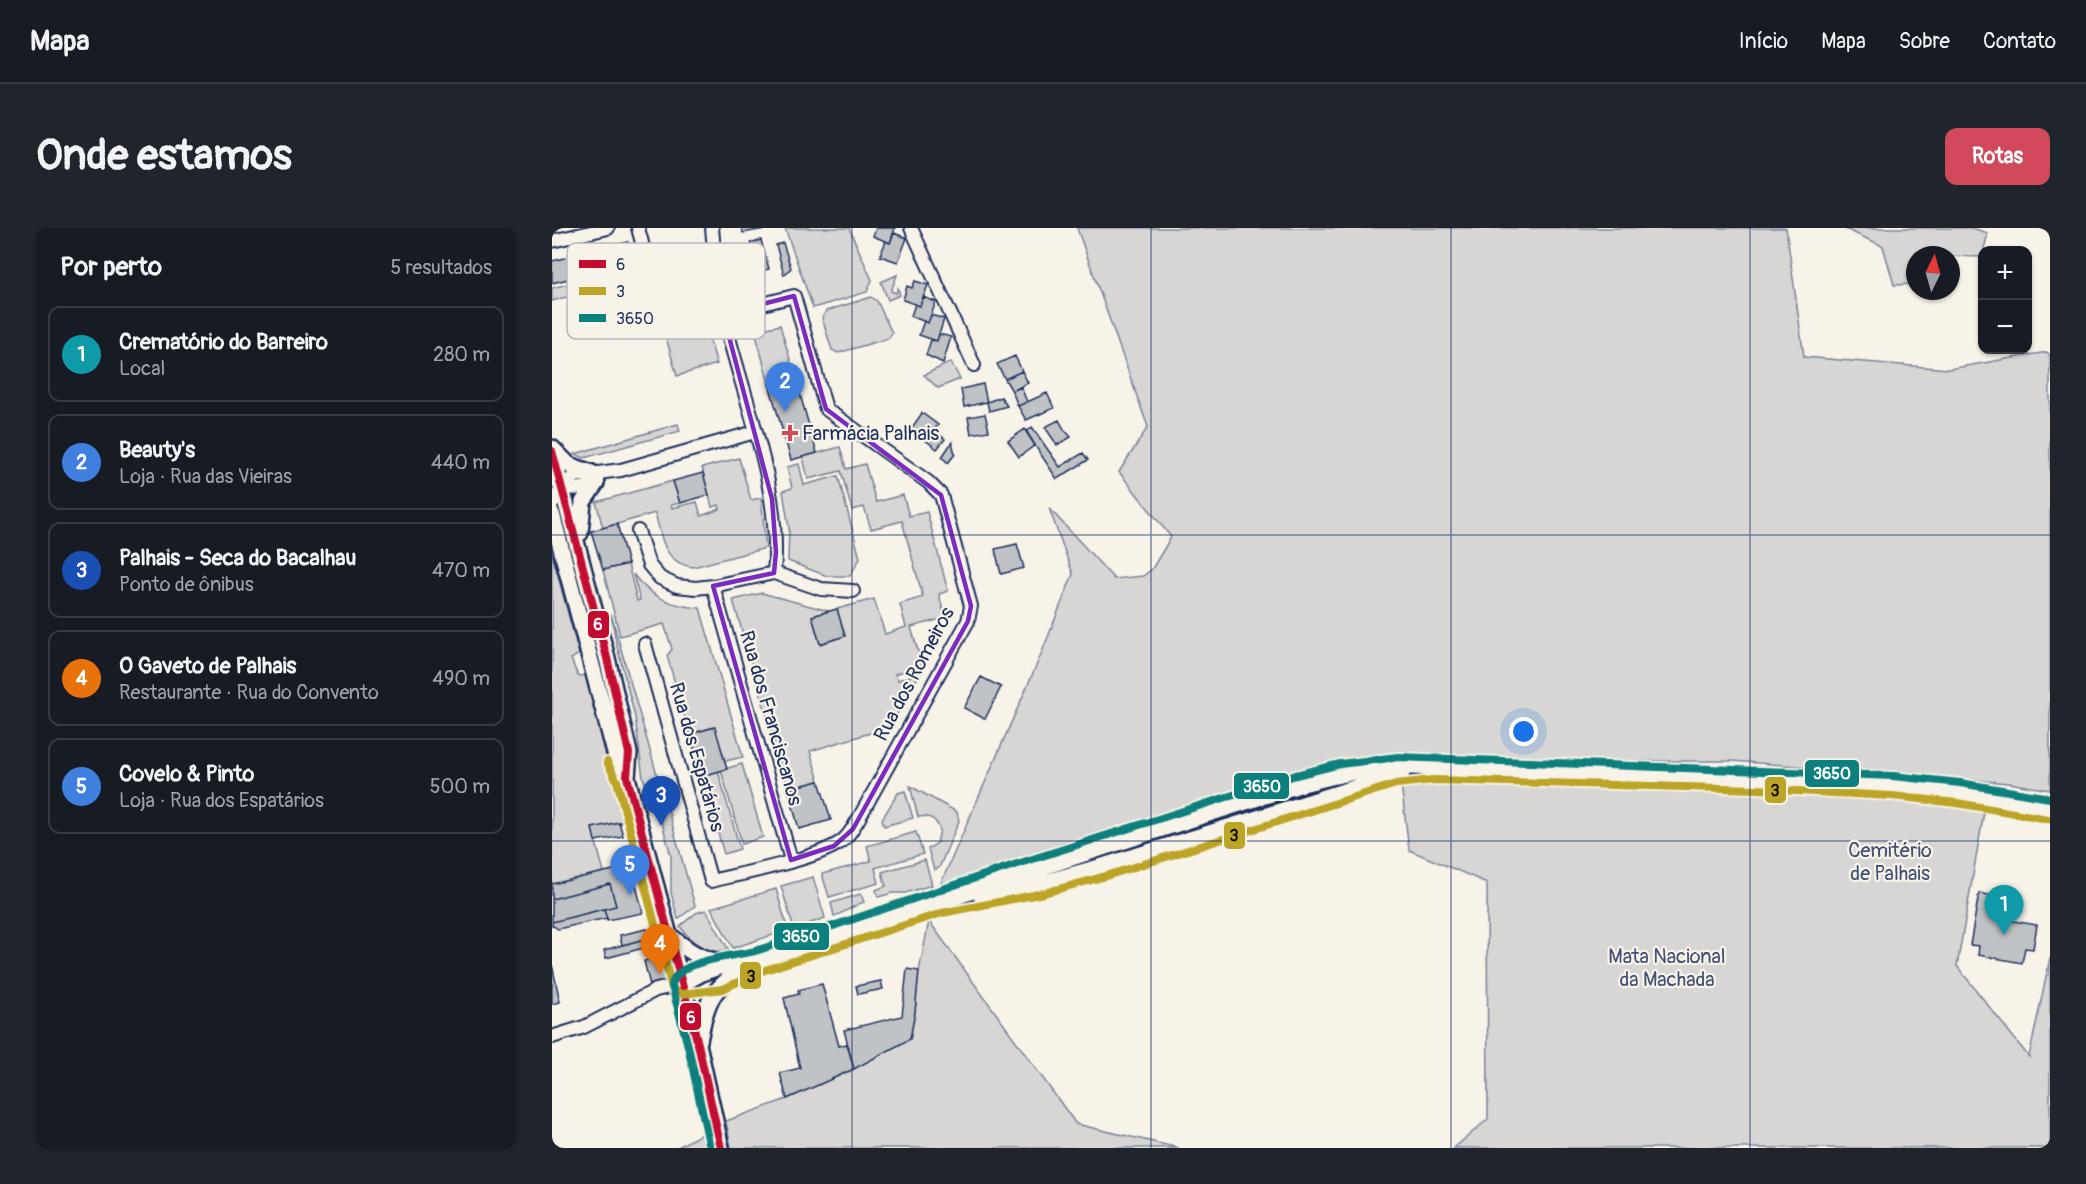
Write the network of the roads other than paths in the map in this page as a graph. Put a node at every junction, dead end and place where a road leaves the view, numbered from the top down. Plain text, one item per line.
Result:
1 (608, 228) edge
2 (638, 228) edge
3 (712, 228) edge
4 (911, 228) edge
5 (552, 242) edge
6 (642, 243) edge
7 (713, 243) edge
8 (765, 303) edge
9 (730, 339) edge
10 (974, 365) dead end
11 (755, 432) junction
12 (552, 450) edge
13 (594, 478) junction
14 (557, 482) edge
15 (552, 505) edge
16 (552, 514) edge
17 (638, 531) dead end
18 (580, 551) junction
19 (774, 573) junction
20 (713, 586) junction
21 (854, 591) dead end
22 (645, 644) dead end
23 (627, 777) junction
24 (2050, 809) edge
25 (792, 860) junction
26 (711, 881) joint
27 (667, 933) junction
28 (731, 970) junction
29 (682, 984) junction
30 (552, 1037) edge
31 (698, 1044) junction
32 (721, 1148) edge

1 - 5 street
2 - 6 street
3 - 7 street
4 - 10 street
8 - 25 street, Rua dos Romeiros
9 - 11 street
11 - 13 street
11 - 19 street
12 - 13 main road
12 - 14 main road
13 - 14 street
13 - 18 main road
14 - 15 street
14 - 18 main road
16 - 23 main road
17 - 20 street
18 - 23 main road
19 - 20 street
19 - 21 street
20 - 25 street, Rua dos Franciscanos
22 - 26 street, Rua dos Espatários
23 - 27 main road
24 - 28 main road
25 - 26 street, Rua dos Romeiros
27 - 28 main road
27 - 29 main road
28 - 29 main road
28 - 31 main road
29 - 30 street
29 - 31 main road
31 - 32 main road

